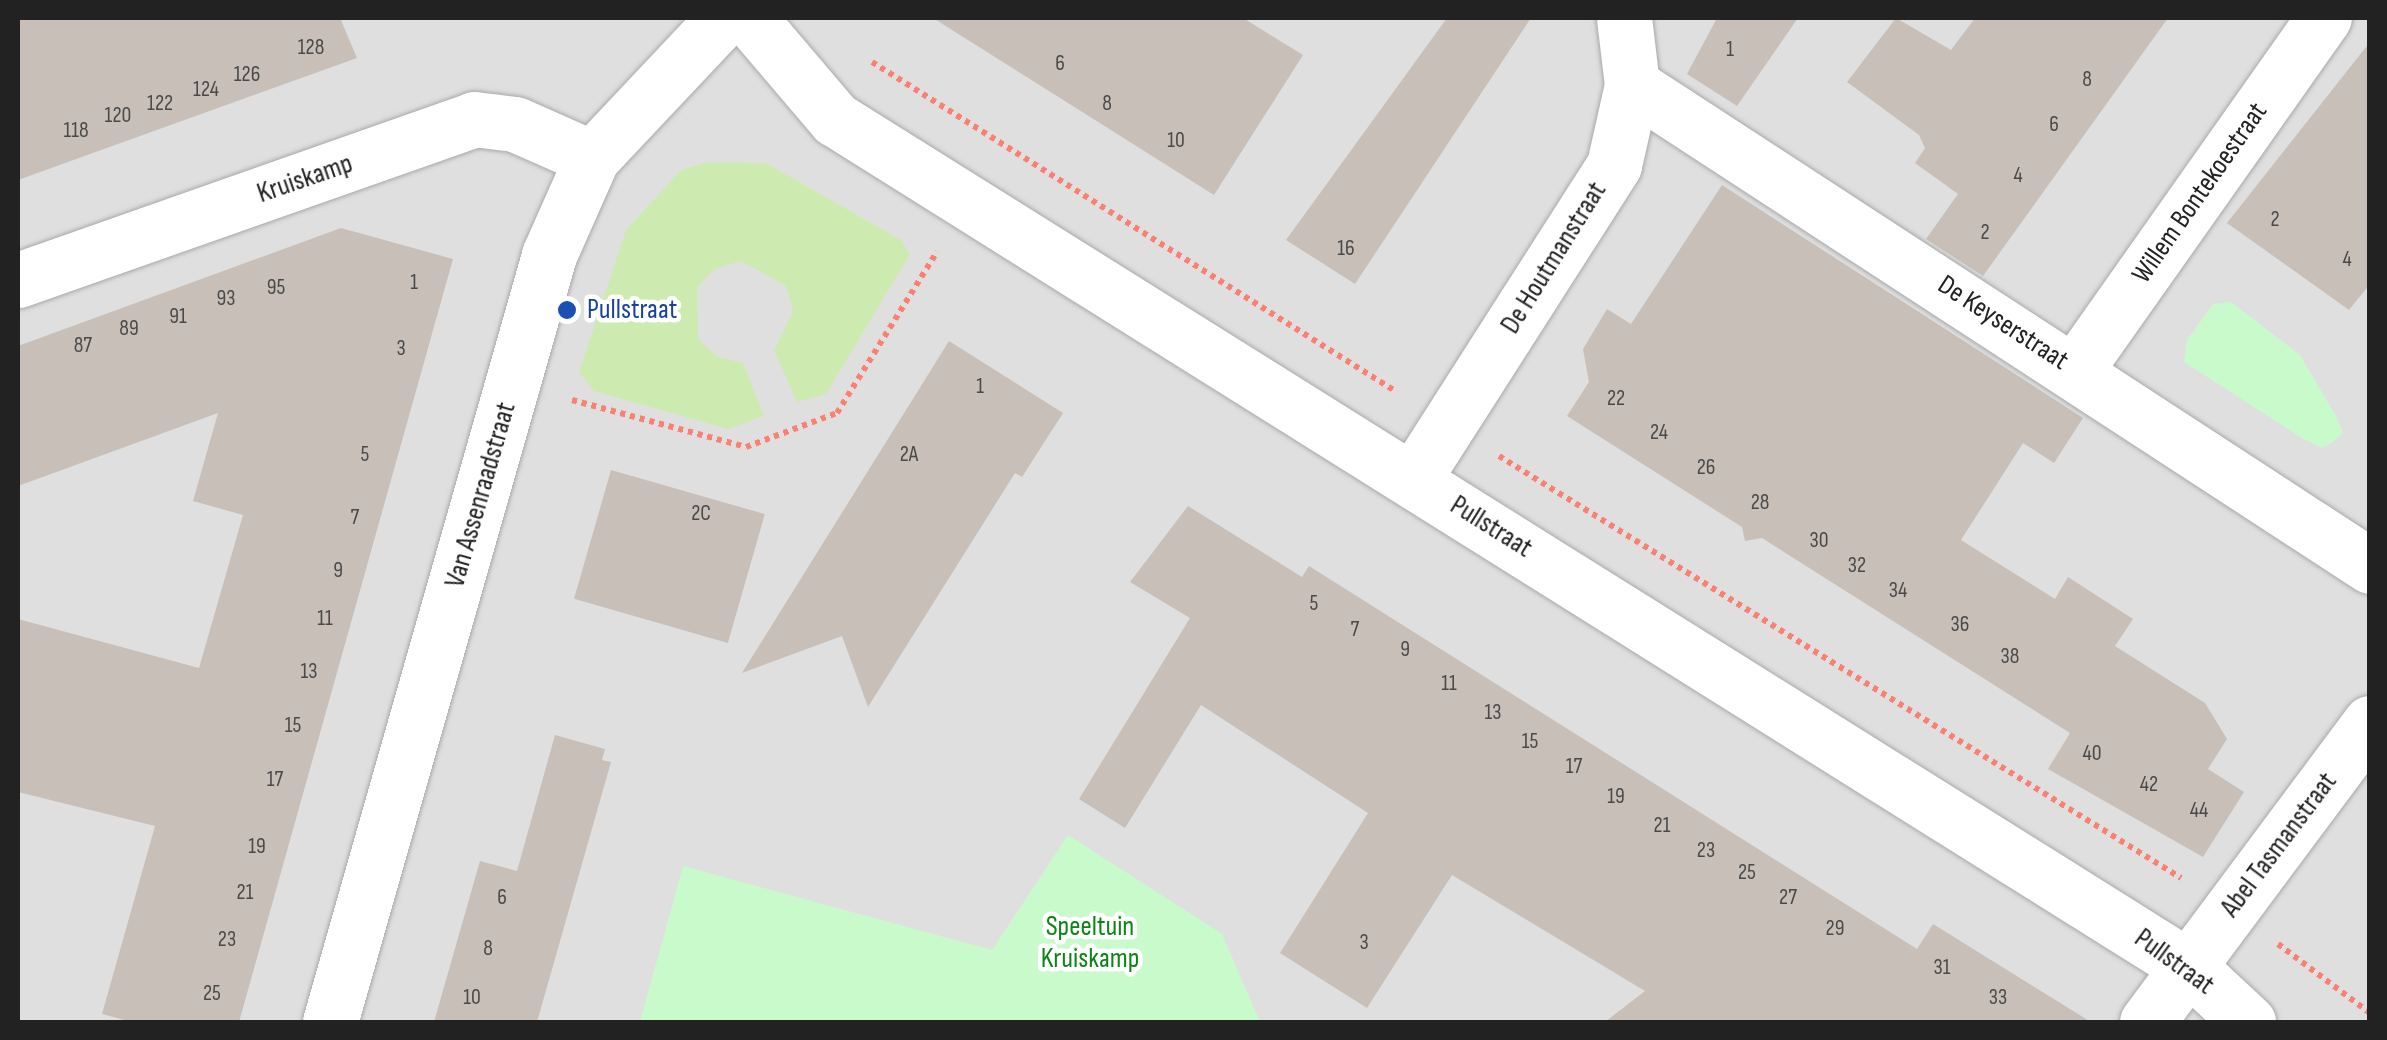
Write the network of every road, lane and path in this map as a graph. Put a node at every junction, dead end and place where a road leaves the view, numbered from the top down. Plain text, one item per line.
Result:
1 (724, 18) edge
2 (749, 18) edge
3 (1624, 18) edge
4 (2324, 18) edge
5 (852, 53) dead end
6 (1632, 85) junction
7 (592, 158) junction
8 (969, 202) junction
9 (18, 280) edge
10 (2076, 370) junction
11 (512, 384) junction
12 (1449, 424) junction
13 (1414, 478) junction
14 (2370, 566) edge
15 (2370, 724) edge
16 (2232, 910) junction
17 (2188, 966) junction
18 (2370, 1012) edge
19 (330, 1022) edge
20 (2147, 1022) edge
21 (2248, 1022) edge

1 - 7 street, Van Assenraadstraat
2 - 8 street, Pullstraat
3 - 6 street, De Houtmanstraat
4 - 10 street, Willem Bontekoestraat
5 - 12 path
6 - 10 street, De Keyserstraat
6 - 12 street, De Houtmanstraat
7 - 9 street, Kruiskamp
7 - 11 street, Van Assenraadstraat
8 - 11 path
8 - 13 street, Pullstraat
10 - 14 street, De Keyserstraat
11 - 19 street, Van Assenraadstraat
12 - 13 street, De Houtmanstraat
12 - 16 path
13 - 17 street, Pullstraat
15 - 16 street, Abel Tasmanstraat
16 - 17 street, Abel Tasmanstraat
16 - 18 path
17 - 20 street, Abel Tasmanstraat
17 - 21 street, Pullstraat

